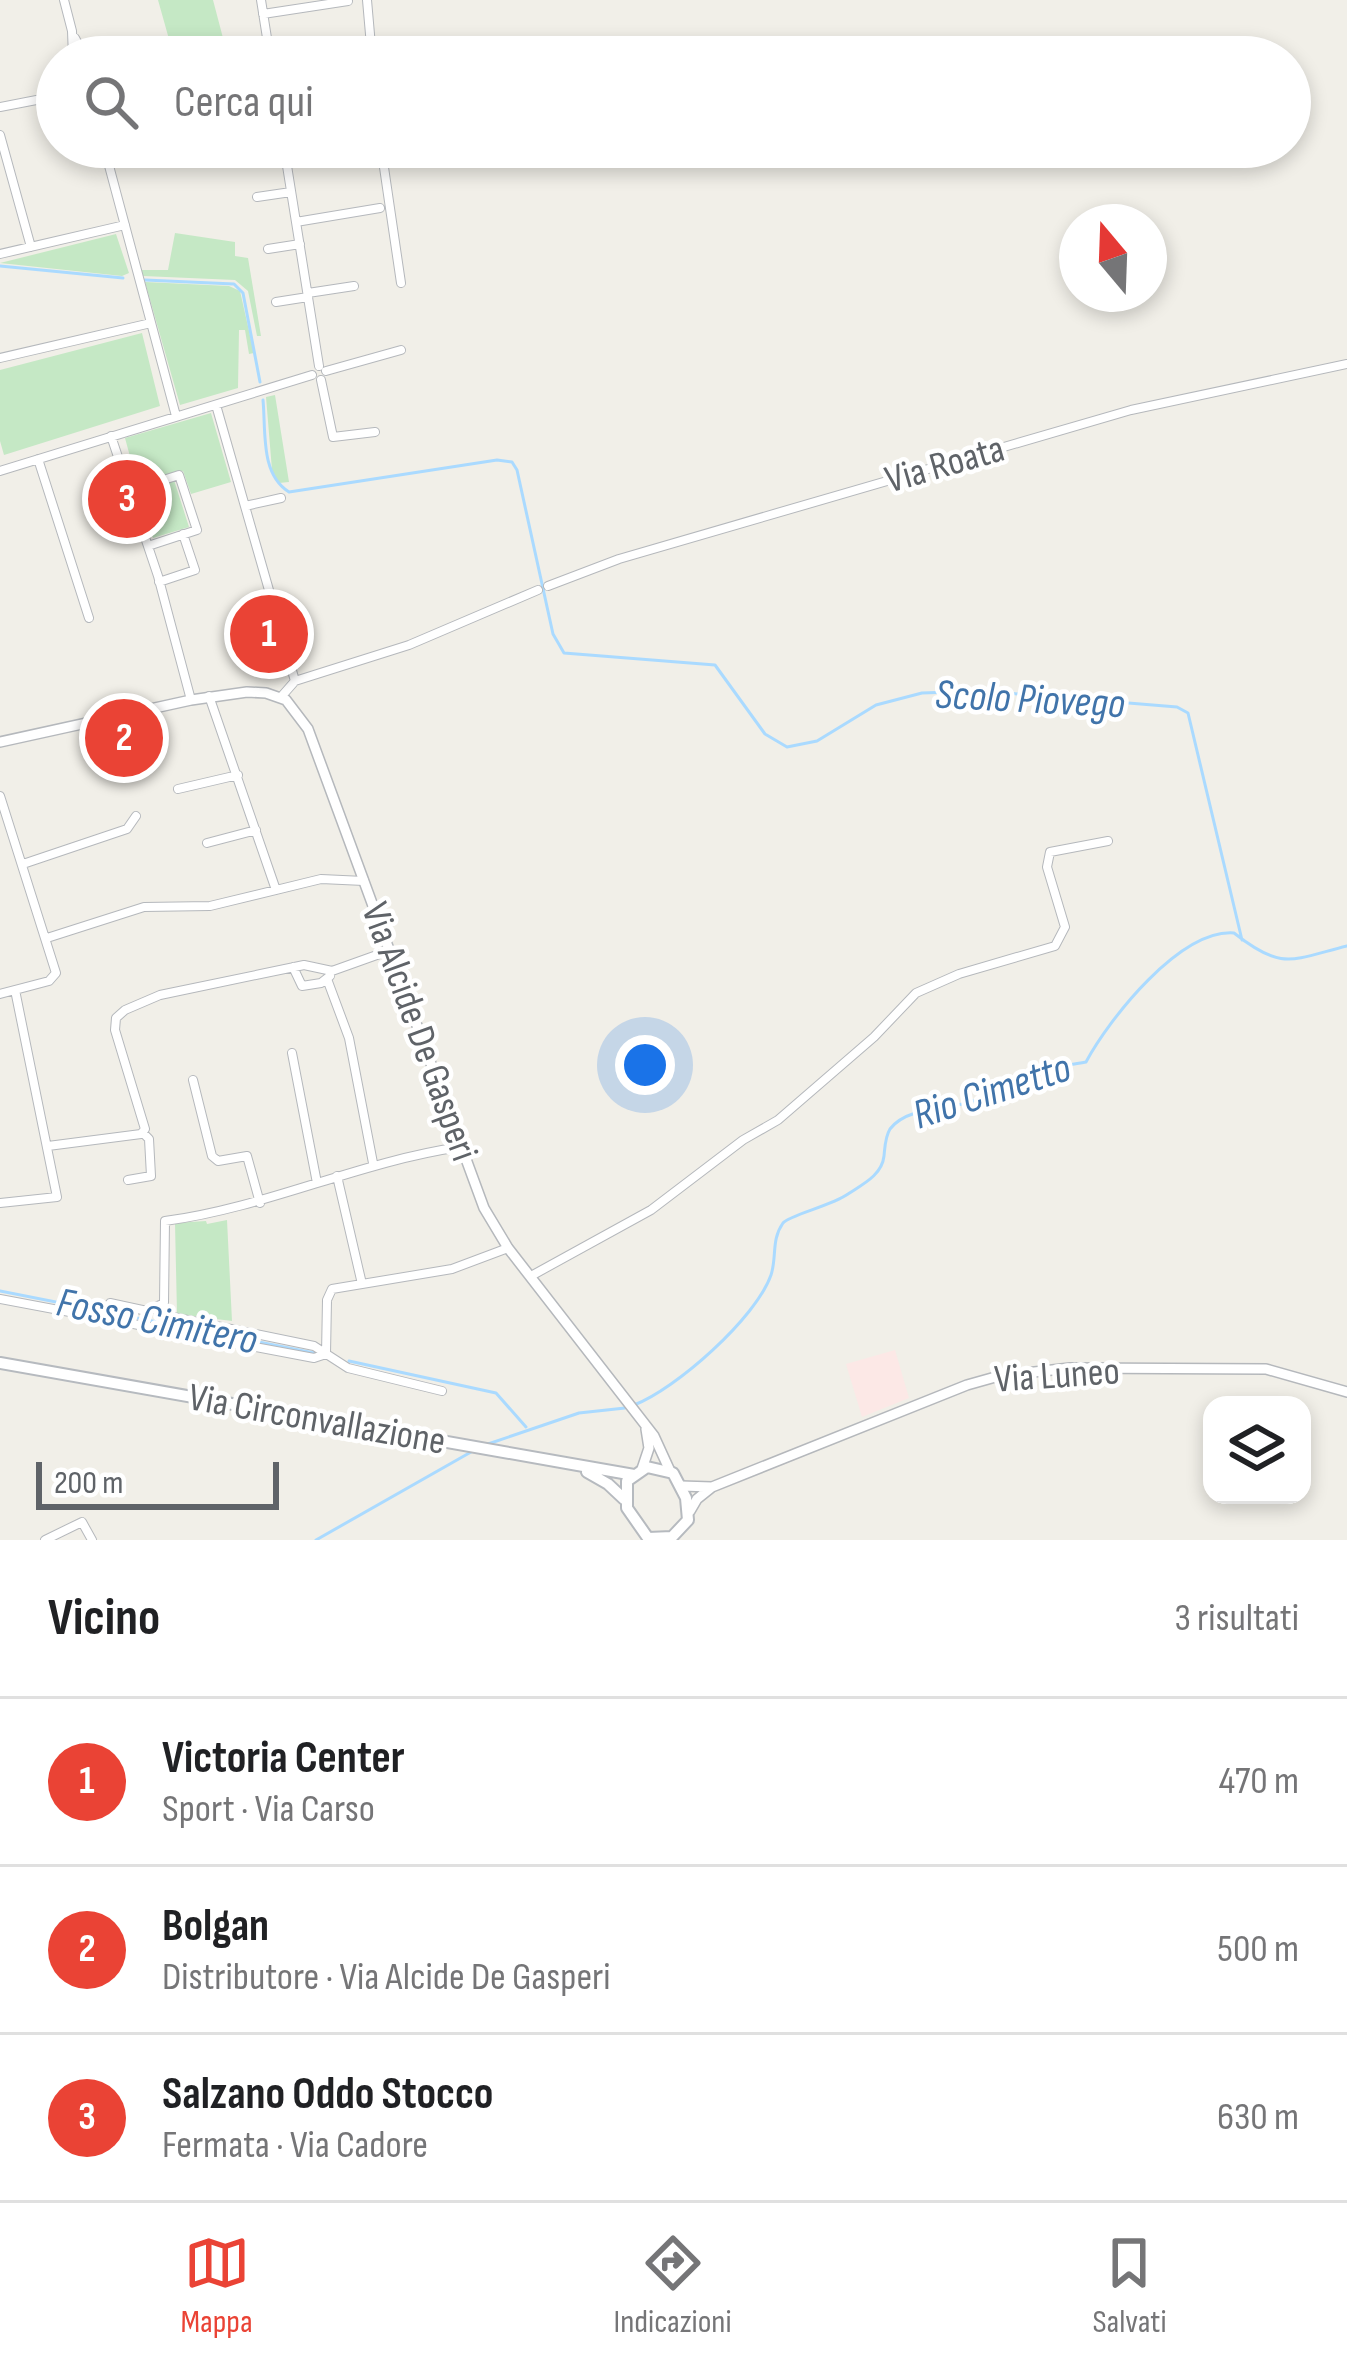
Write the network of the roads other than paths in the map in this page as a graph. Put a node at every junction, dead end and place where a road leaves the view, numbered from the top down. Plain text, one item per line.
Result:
1 (64, 0) edge
2 (261, 0) edge
3 (367, 0) edge
4 (348, 1) edge
5 (263, 14) junction
6 (74, 36) edge
7 (267, 36) edge
8 (370, 36) edge
9 (36, 96) edge
10 (0, 107) edge
11 (0, 135) edge
12 (110, 168) edge
13 (288, 168) edge
14 (384, 168) edge
15 (291, 192) junction
16 (257, 196) dead end
17 (380, 208) dead end
18 (296, 222) junction
19 (125, 224) junction
20 (300, 244) junction
21 (32, 248) junction
22 (268, 249) dead end
23 (0, 254) edge
24 (401, 284) dead end
25 (354, 286) dead end
26 (308, 295) junction
27 (276, 302) dead end
28 (151, 322) junction
29 (401, 350) dead end
30 (0, 358) edge
31 (1347, 364) edge
32 (320, 373) junction
33 (216, 405) junction
34 (176, 416) junction
35 (375, 433) dead end
36 (111, 436) junction
37 (38, 459) junction
38 (0, 471) edge
39 (129, 491) junction
40 (281, 498) dead end
41 (245, 506) junction
42 (183, 534) junction
43 (148, 546) junction
44 (160, 582) junction
45 (89, 618) dead end
46 (296, 681) junction
47 (209, 696) junction
48 (281, 697) junction
49 (191, 700) junction
50 (0, 742) edge
51 (238, 775) junction
52 (178, 789) dead end
53 (0, 796) edge
54 (136, 816) dead end
55 (256, 830) junction
56 (1108, 841) dead end
57 (207, 842) dead end
58 (22, 864) junction
59 (364, 881) junction
60 (276, 890) junction
61 (47, 938) junction
62 (388, 951) junction
63 (293, 968) junction
64 (329, 975) junction
65 (15, 990) junction
66 (0, 994) edge
67 (292, 1053) dead end
68 (194, 1080) dead end
69 (143, 1133) junction
70 (48, 1146) junction
71 (460, 1147) junction
72 (373, 1163) junction
73 (337, 1176) junction
74 (128, 1180) dead end
75 (317, 1183) junction
76 (260, 1203) junction
77 (0, 1204) edge
78 (508, 1248) junction
79 (531, 1276) junction
80 (362, 1284) junction
81 (0, 1299) edge
82 (159, 1308) junction
83 (104, 1312) junction
84 (326, 1354) junction
85 (0, 1363) edge
86 (442, 1391) dead end
87 (1347, 1393) edge
88 (644, 1424) junction
89 (561, 1463) junction
90 (670, 1471) junction
91 (638, 1472) junction
92 (681, 1486) junction
93 (712, 1487) junction
94 (624, 1499) junction
95 (690, 1511) junction
96 (683, 1535) edge
97 (45, 1540) edge
98 (92, 1540) edge
99 (659, 1540) edge

1 - 6 street
2 - 5 street
3 - 8 street
4 - 5 street
5 - 7 street
9 - 10 street
11 - 21 street
12 - 19 street
13 - 15 street
14 - 24 street
15 - 16 street
15 - 18 street
17 - 18 street
18 - 20 street
19 - 21 street
19 - 28 street
20 - 22 street
20 - 26 street
21 - 23 street
25 - 26 street
26 - 27 street
26 - 32 street
28 - 30 street
28 - 34 street
29 - 32 street
31 - 46 street, Via Roata
32 - 33 street
32 - 35 street
33 - 34 street
33 - 41 street
34 - 36 street
36 - 37 street
36 - 39 street
37 - 38 street
37 - 45 street
39 - 42 street
39 - 43 street
40 - 41 street
41 - 46 street
42 - 43 street
42 - 44 street
43 - 44 street
44 - 49 street
46 - 48 street, Via Roata
47 - 48 street
47 - 49 street
47 - 51 street
48 - 59 street, Via Alcide De Gasperi
49 - 50 street
51 - 52 street
51 - 55 street
53 - 58 street
54 - 58 street
55 - 57 street
55 - 60 street
56 - 79 street
58 - 61 street
59 - 60 street
59 - 62 street, Via Alcide De Gasperi
60 - 61 street
61 - 65 street
62 - 64 street
62 - 71 street, Via Alcide De Gasperi
63 - 64 street
63 - 64 street
63 - 69 street
64 - 72 street
65 - 66 street
65 - 70 street
67 - 75 street
68 - 76 street
69 - 70 street
69 - 74 street
70 - 77 street
71 - 72 street
71 - 78 street, Via Alcide De Gasperi
72 - 73 street
73 - 75 street
73 - 80 street
75 - 76 street
76 - 82 street
78 - 79 street, Via Alcide De Gasperi
78 - 80 street
79 - 88 street, Via Alcide De Gasperi
80 - 84 street
81 - 83 street
82 - 83 street
82 - 84 street
83 - 84 street
84 - 86 street
85 - 89 main road, Via Circonvallazione
87 - 93 street, Via Luneo
88 - 90 street, Via Alcide De Gasperi
88 - 91 street
89 - 91 main road, Via Circonvallazione
89 - 94 main road
90 - 91 main road
90 - 92 main road
91 - 94 main road
92 - 93 street
92 - 95 main road
93 - 95 street
94 - 99 main road
95 - 96 main road
96 - 99 main road
97 - 98 street

